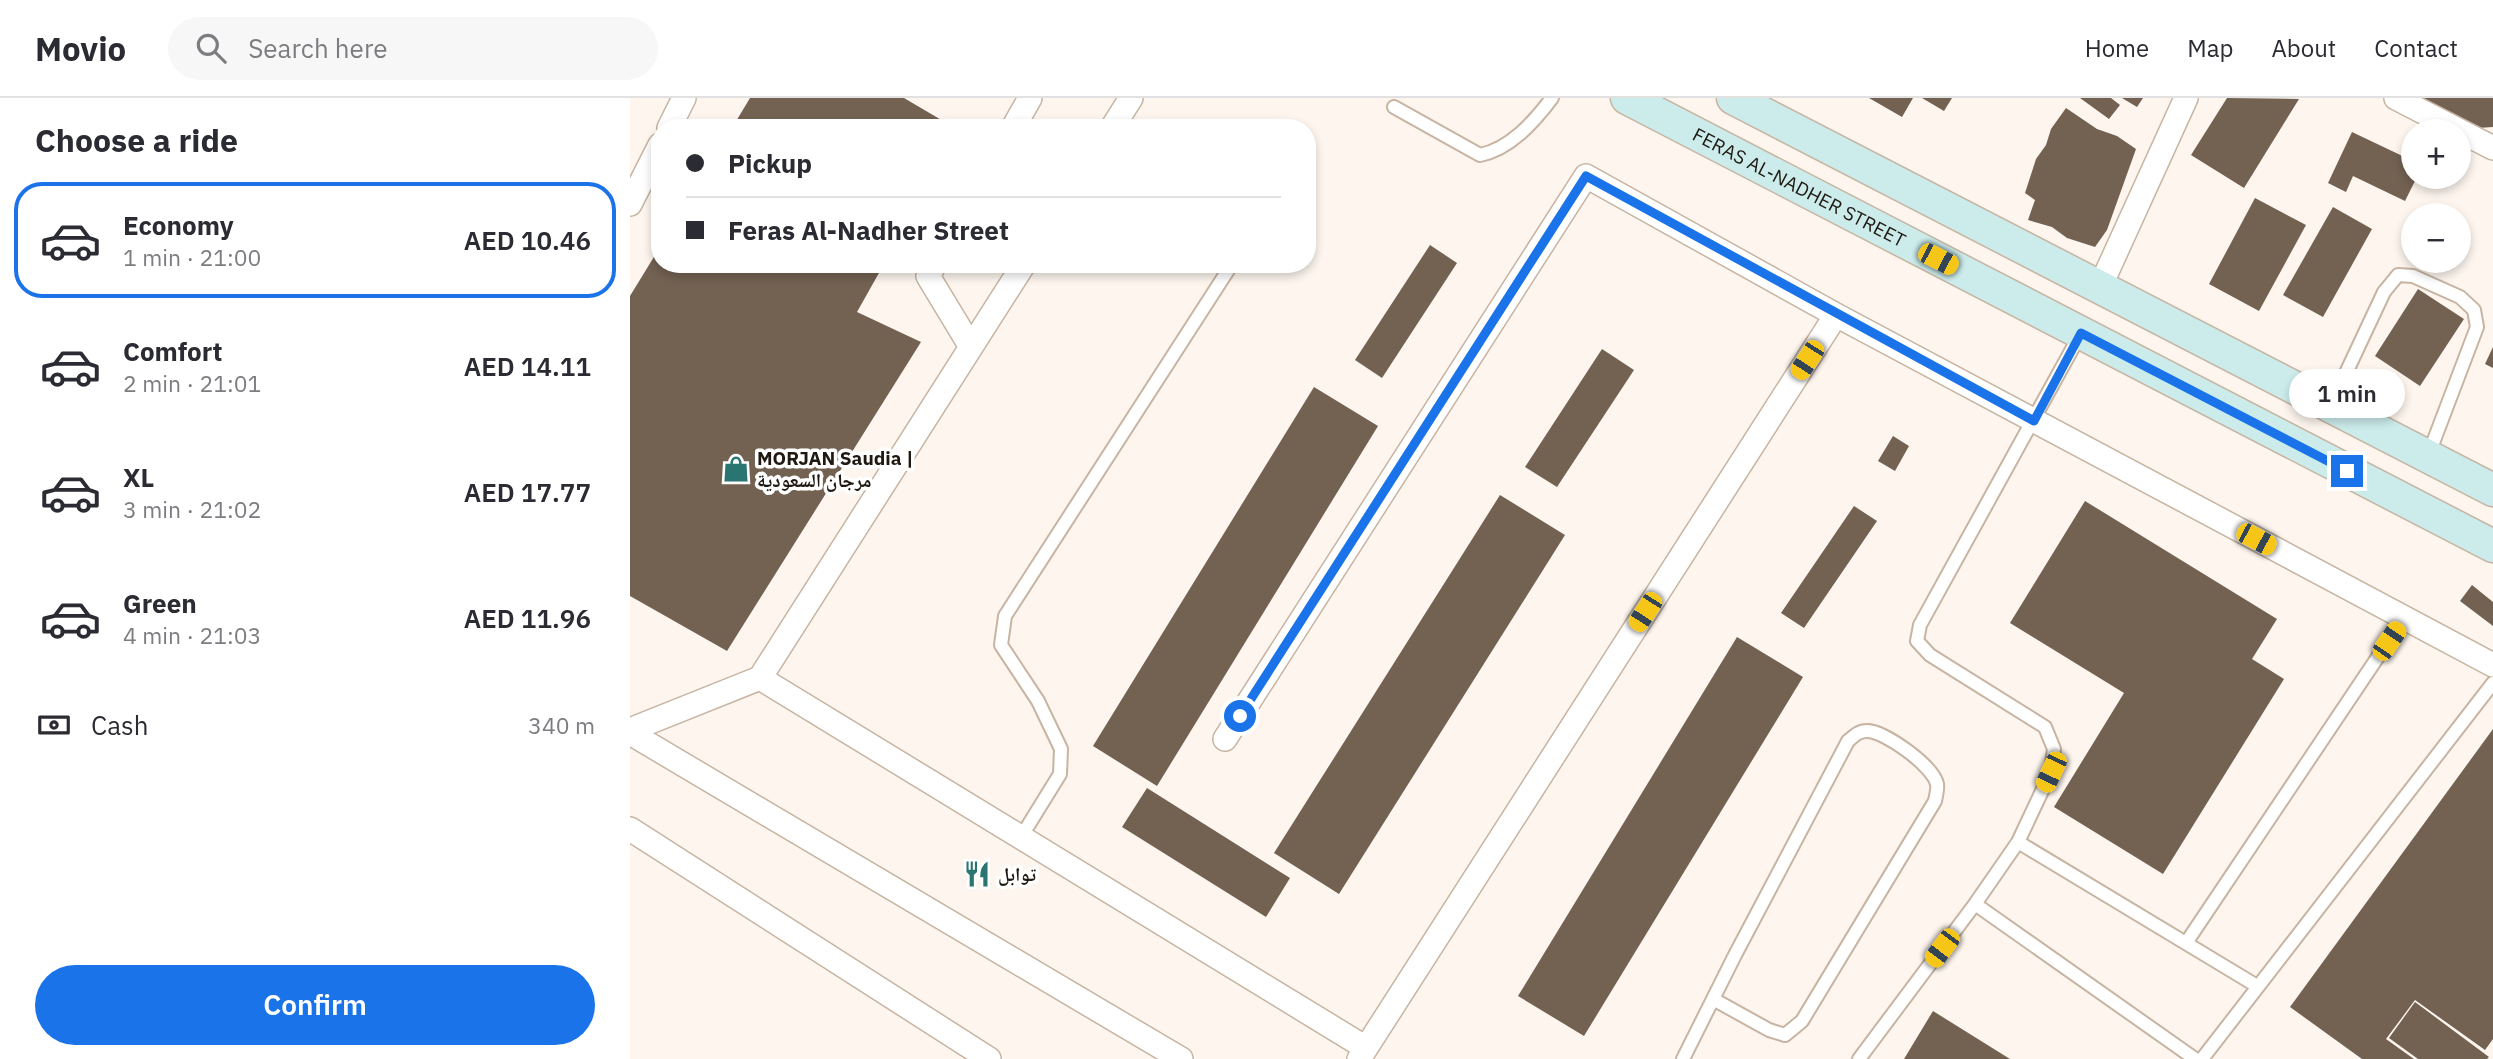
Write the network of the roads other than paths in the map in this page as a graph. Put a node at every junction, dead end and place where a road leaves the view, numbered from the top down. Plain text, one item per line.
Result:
1 (684, 98) edge
2 (1030, 98) edge
3 (1131, 98) edge
4 (1552, 98) edge
5 (1628, 98) edge
6 (1733, 98) edge
7 (2186, 98) edge
8 (2396, 98) edge
9 (1394, 107) dead end
10 (674, 119) edge
11 (1018, 119) edge
12 (1118, 119) edge
13 (2493, 148) edge
14 (651, 163) edge
15 (630, 204) edge
16 (930, 273) edge
17 (1018, 273) edge
18 (1226, 273) edge
19 (2100, 287) junction
20 (1836, 315) junction
21 (2081, 333) junction
22 (971, 347) junction
23 (2331, 406) junction
24 (2034, 421) junction
25 (2428, 457) junction
26 (2493, 491) edge
27 (2493, 547) edge
28 (2404, 618) junction
29 (2493, 665) edge
30 (760, 678) junction
31 (2493, 683) edge
32 (630, 732) edge
33 (1225, 739) dead end
34 (630, 829) edge
35 (1021, 837) junction
36 (2018, 842) junction
37 (1975, 904) junction
38 (2186, 943) junction
39 (2257, 986) junction
40 (1713, 999) junction
41 (1363, 1053) edge
42 (989, 1059) edge
43 (1181, 1059) edge
44 (1683, 1059) edge
45 (1859, 1059) edge
46 (2195, 1059) edge
47 (2202, 1059) edge

1 - 10 street
2 - 11 street
3 - 12 street
4 - 9 lane
5 - 21 street, FERAS AL-NADHER STREET
6 - 19 street
7 - 19 street
8 - 13 street
14 - 15 street
16 - 22 street
17 - 22 street
18 - 35 lane
19 - 23 street
20 - 24 street
20 - 33 street
20 - 41 street
21 - 24 lane
21 - 27 street, FERAS AL-NADHER STREET
22 - 30 street
23 - 25 street
23 - 25 lane
24 - 28 street
24 - 36 lane
25 - 26 street
28 - 29 street
28 - 38 lane
30 - 32 street
30 - 35 street
31 - 39 lane
32 - 43 street
34 - 42 street
35 - 41 street
36 - 37 lane
36 - 38 lane
37 - 45 lane
37 - 46 lane
38 - 39 lane
39 - 47 lane
40 - 40 lane
40 - 44 lane

